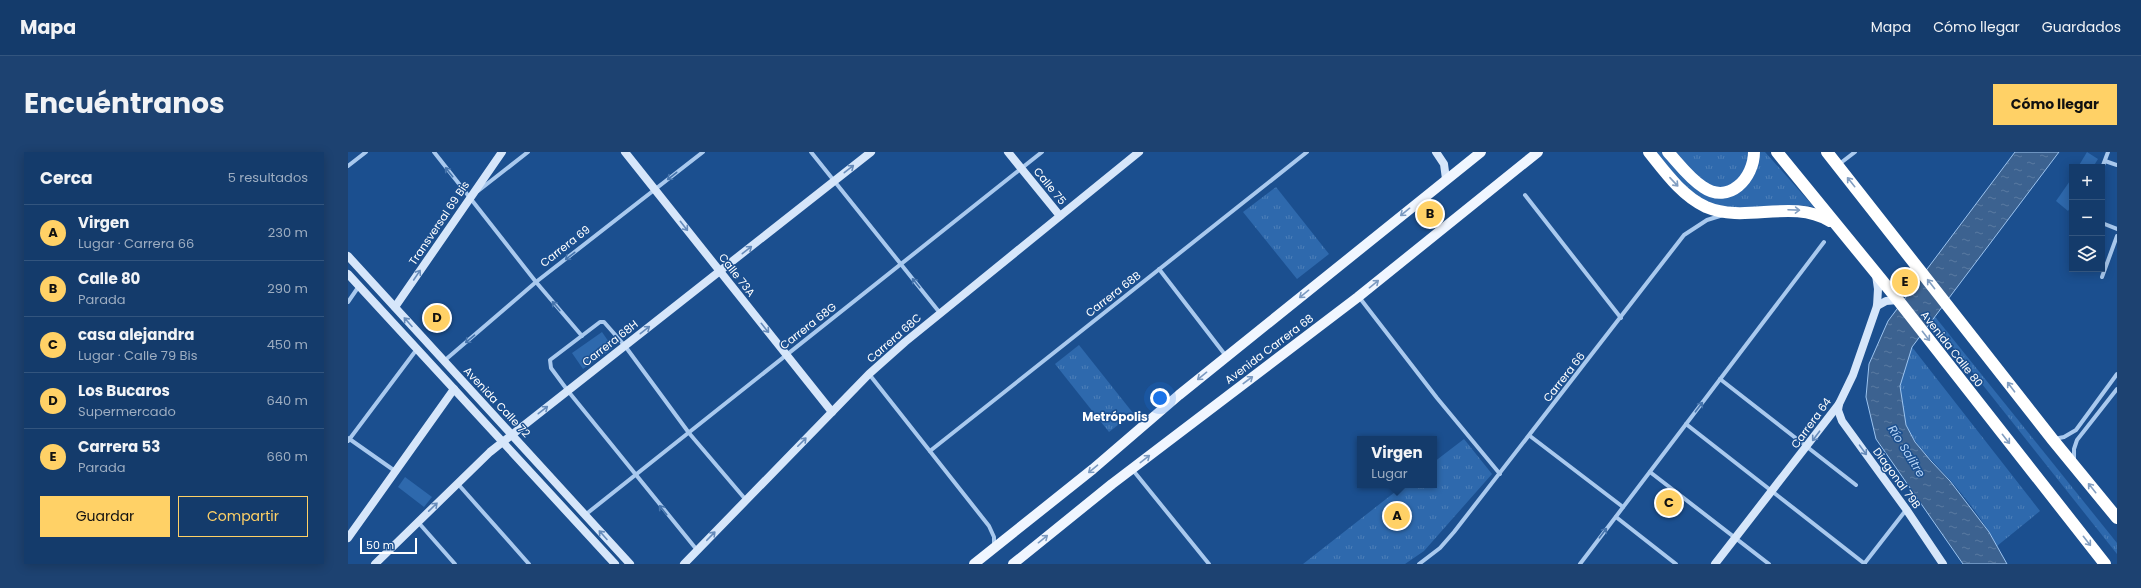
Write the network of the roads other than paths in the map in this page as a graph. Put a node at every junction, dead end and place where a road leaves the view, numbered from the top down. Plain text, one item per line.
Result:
1 (366, 152) edge
2 (434, 152) edge
3 (502, 152) edge
4 (528, 152) edge
5 (625, 152) edge
6 (703, 152) edge
7 (811, 152) edge
8 (871, 152) edge
9 (1008, 152) edge
10 (1042, 152) edge
11 (1139, 152) edge
12 (1307, 152) edge
13 (1436, 152) edge
14 (1481, 152) edge
15 (1538, 152) edge
16 (1649, 152) edge
17 (1668, 152) edge
18 (1754, 152) edge
19 (1777, 152) edge
20 (1827, 152) edge
21 (1855, 152) edge
22 (2108, 152) edge
23 (2105, 161) junction
24 (2104, 164) edge
25 (1838, 165) junction
26 (2117, 165) edge
27 (348, 166) edge
28 (1021, 168) junction
29 (1446, 179) junction
30 (834, 181) junction
31 (655, 190) junction
32 (1525, 196) dead end
33 (470, 198) junction
34 (1731, 213) junction
35 (1060, 216) junction
36 (2105, 224) edge
37 (1837, 225) junction
38 (2117, 229) edge
39 (2117, 236) edge
40 (1824, 242) dead end
41 (348, 256) edge
42 (901, 264) junction
43 (1159, 269) junction
44 (720, 271) junction
45 (1876, 273) junction
46 (348, 274) edge
47 (2102, 277) dead end
48 (536, 282) junction
49 (359, 286) junction
50 (1358, 297) junction
51 (1898, 300) junction
52 (348, 302) edge
53 (1877, 306) junction
54 (395, 307) junction
55 (940, 314) junction
56 (1621, 318) junction
57 (582, 336) junction
58 (625, 346) junction
59 (417, 348) junction
60 (786, 355) junction
61 (1227, 356) junction
62 (444, 361) junction
63 (869, 374) junction
64 (2117, 374) edge
65 (1720, 379) junction
66 (454, 389) junction
67 (2117, 389) edge
68 (568, 391) junction
69 (1839, 404) junction
70 (832, 412) junction
71 (1686, 424) junction
72 (689, 433) junction
73 (512, 435) junction
74 (1530, 436) junction
75 (348, 439) edge
76 (2052, 440) junction
77 (503, 442) junction
78 (1807, 447) junction
79 (930, 451) junction
80 (2074, 466) junction
81 (1132, 469) junction
82 (396, 471) junction
83 (1650, 472) junction
84 (1500, 474) junction
85 (635, 475) junction
86 (458, 483) junction
87 (1856, 485) dead end
88 (1772, 491) junction
89 (746, 500) junction
90 (1623, 507) junction
91 (1906, 509) junction
92 (585, 515) junction
93 (1616, 517) junction
94 (2117, 518) edge
95 (418, 522) junction
96 (348, 538) edge
97 (1735, 538) junction
98 (994, 548) junction
99 (697, 551) junction
100 (378, 563) edge
101 (455, 564) edge
102 (529, 564) edge
103 (615, 564) edge
104 (630, 564) edge
105 (684, 564) edge
106 (974, 564) edge
107 (1013, 564) edge
108 (1208, 564) edge
109 (1419, 564) edge
110 (1580, 564) edge
111 (1676, 564) edge
112 (1715, 564) edge
113 (1769, 564) edge
114 (1865, 564) edge
115 (1943, 564) edge
116 (2104, 564) edge

1 - 27 street
33 -> 2 street
3 - 33 street, Transversal 69 Bis
4 - 33 street
5 - 31 street, Calle 73A
6 -> 31 street, Carrera 69
7 - 30 street
30 -> 8 street, Carrera 68H
9 - 28 street, Calle 75
10 - 28 street, Carrera 68G
11 - 35 street, Carrera 68C
12 - 43 street, Carrera 68B
13 - 29 street
14 - 29 main road, Avenida Carrera 68
50 -> 15 main road, Avenida Carrera 68
16 -> 34 highway
17 - 18 highway
19 - 37 highway, Avenida Calle 80
20 - 25 highway, Avenida Calle 80
21 - 25 street
22 - 23 street
23 - 24 street
23 - 26 street
76 -> 25 highway, Avenida Calle 80
28 - 35 street, Calle 75
28 - 42 street, Carrera 68G
29 -> 61 main road, Avenida Carrera 68
30 - 42 street
44 -> 30 street, Carrera 68H
31 -> 44 street, Calle 73A
31 -> 48 street, Carrera 69
32 - 56 street
33 - 48 street
54 -> 33 street, Transversal 69 Bis
34 -> 37 highway
34 - 56 street, Carrera 66
35 - 55 street, Carrera 68C
36 - 38 street
37 - 45 highway, Avenida Calle 80
39 - 47 street
40 - 65 street
41 - 54 street, Avenida Calle 72
55 -> 42 street
42 - 60 street, Carrera 68G
43 - 61 street
43 - 79 street, Carrera 68B
58 -> 44 street, Carrera 68H
44 -> 60 street, Calle 73A
45 - 51 highway, Avenida Calle 80
45 - 53 street, Carrera 64
46 - 49 street, Avenida Calle 72
57 -> 48 street
48 -> 62 street, Carrera 69
49 - 52 street
49 - 59 street, Avenida Calle 72
81 -> 50 main road, Avenida Carrera 68
50 - 84 street
51 - 53 street
51 -> 116 highway, Avenida Calle 80
53 - 69 street, Carrera 64
62 -> 54 street, Avenida Calle 72
55 - 63 street, Carrera 68C
56 - 74 street, Carrera 66
57 - 58 street
57 - 68 street
58 - 68 street, Carrera 68H
58 - 72 street
59 - 66 street, Avenida Calle 72
59 - 75 street
60 - 70 street, Calle 73A
60 - 72 street, Carrera 68G
61 -> 98 main road, Avenida Carrera 68
62 - 73 street, Avenida Calle 72
63 - 70 street, Carrera 68C
63 - 79 street
64 - 76 street
71 -> 65 street
65 - 78 street
66 - 77 street, Avenida Calle 72
66 - 82 street
67 - 80 street
73 -> 68 street, Carrera 68H
68 - 85 street
69 -> 78 street, Carrera 64
69 -> 91 street, Diagonal 79B
89 -> 70 street, Carrera 68C
71 - 83 street
71 - 88 street
72 - 85 street, Carrera 68G
72 - 89 street
73 - 77 street, Carrera 68H
73 - 92 street, Avenida Calle 72
74 - 84 street, Carrera 66
74 - 90 street
75 - 82 street
76 - 80 highway, Avenida Calle 80
77 - 86 street, Carrera 68H
77 - 103 street, Avenida Calle 72
78 - 87 street
78 - 88 street, Carrera 64
79 - 98 street
94 -> 80 highway, Avenida Calle 80
107 -> 81 main road, Avenida Carrera 68
81 - 108 street
82 - 96 street
83 - 90 street
83 - 97 street
84 - 109 street, Carrera 66
85 - 92 street, Carrera 68G
99 -> 85 street
95 -> 86 street, Carrera 68H
86 - 102 street
88 - 97 street, Carrera 64
88 - 114 street
99 -> 89 street, Carrera 68C
90 - 93 street
91 - 114 street
91 - 115 street, Diagonal 79B
104 -> 92 street, Avenida Calle 72
110 -> 93 street
93 - 111 street
95 - 100 street, Carrera 68H
95 - 101 street
97 - 112 street, Carrera 64
97 - 113 street
98 - 106 main road, Avenida Carrera 68
99 - 105 street, Carrera 68C

